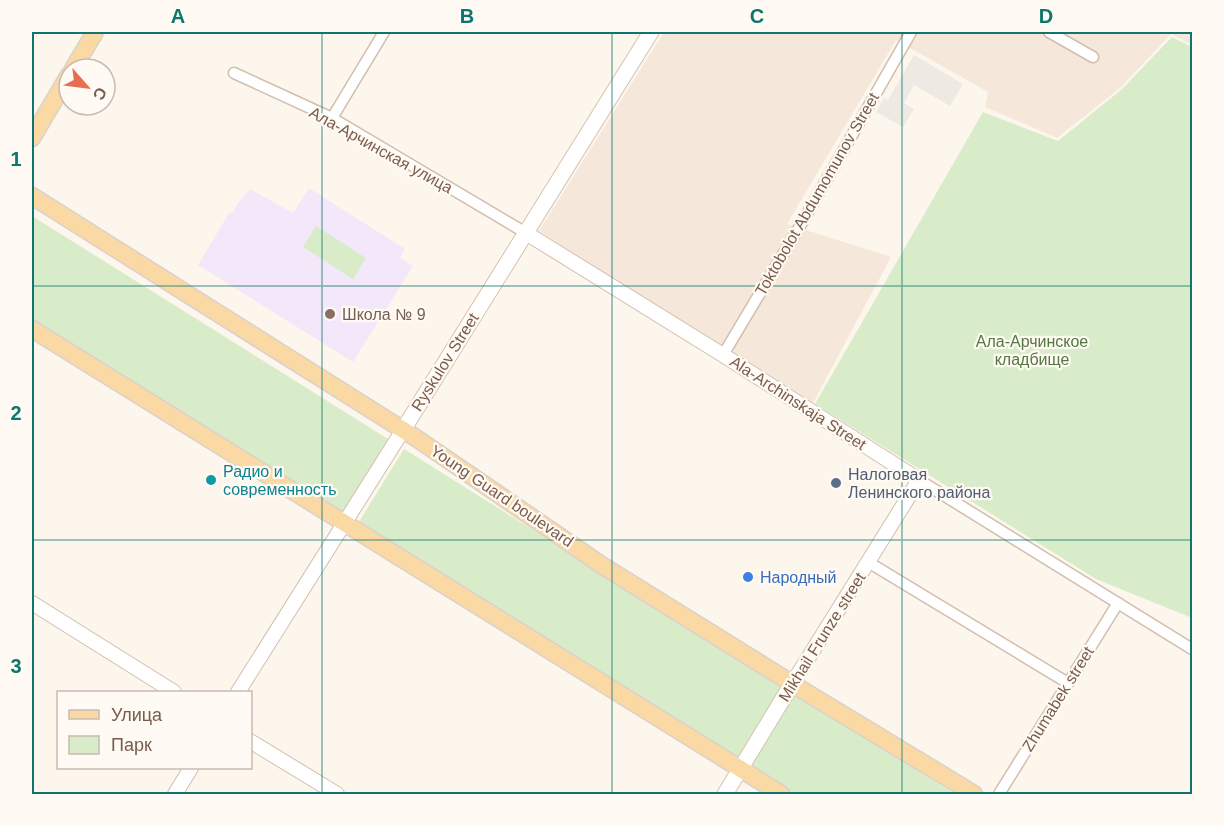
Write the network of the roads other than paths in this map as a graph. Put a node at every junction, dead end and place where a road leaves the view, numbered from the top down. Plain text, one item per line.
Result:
1 (95, 32) edge
2 (384, 32) edge
3 (650, 32) edge
4 (911, 32) edge
5 (1049, 32) edge
6 (80, 57) edge
7 (1093, 57) dead end
8 (234, 73) dead end
9 (57, 95) edge
10 (332, 118) junction
11 (32, 138) edge
12 (32, 196) edge
13 (526, 233) junction
14 (32, 330) edge
15 (723, 355) junction
16 (403, 430) junction
17 (919, 480) junction
18 (345, 523) junction
19 (868, 562) junction
20 (32, 603) edge
21 (1118, 603) junction
22 (1192, 649) edge
23 (1068, 683) junction
24 (792, 684) junction
25 (171, 691) edge
26 (239, 691) edge
27 (252, 742) edge
28 (190, 769) edge
29 (740, 771) junction
30 (175, 795) edge
31 (337, 795) edge
32 (725, 795) edge
33 (781, 795) edge
34 (974, 795) edge
35 (999, 795) edge

1 - 6 main road
2 - 10 street
3 - 13 main road, Ryskulov Street
4 - 15 street, Toktobolot Abdumomunov Street
5 - 7 street
8 - 10 street, Ала-Арчинская улица
9 - 11 main road
10 - 13 street, Ала-Арчинская улица
12 - 16 main road, Young Guard boulevard
13 - 15 street, Ala-Archinskaja Street
13 - 16 main road, Ryskulov Street
14 - 18 main road
15 - 17 street, Ala-Archinskaja Street
16 - 18 street, Ryskulov Street
16 - 24 main road, Young Guard boulevard
17 - 19 street, Mikhail Frunze street
17 - 21 street, Ala-Archinskaja Street
18 - 26 street, Ryskulov Street
18 - 29 main road
19 - 23 street
19 - 24 street, Mikhail Frunze street
20 - 25 street
21 - 22 street, Ala-Archinskaja Street
21 - 23 street, Zhumabek street
23 - 35 street, Zhumabek street
24 - 29 main road, Mikhail Frunze street
24 - 34 main road, Young Guard boulevard
27 - 31 street
28 - 30 street
29 - 32 main road, Mikhail Frunze street
29 - 33 main road

